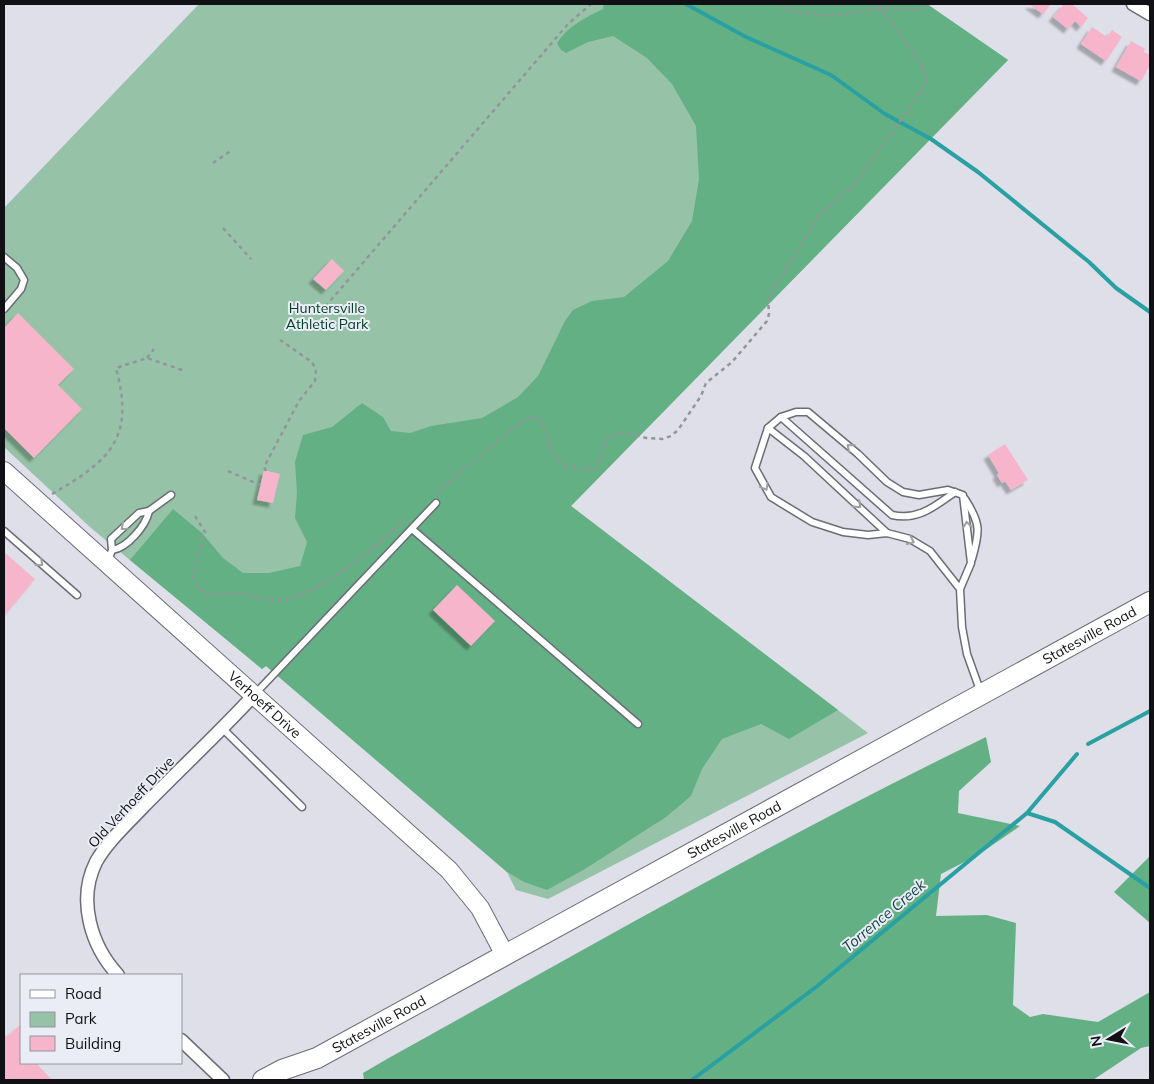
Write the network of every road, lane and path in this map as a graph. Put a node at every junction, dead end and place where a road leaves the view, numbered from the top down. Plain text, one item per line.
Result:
1 (591, 4) edge
2 (776, 4) edge
3 (878, 4) edge
4 (931, 4) edge
5 (1134, 4) edge
6 (882, 8) junction
7 (1150, 14) edge
8 (232, 150) dead end
9 (213, 163) dead end
10 (223, 228) dead end
11 (4, 257) edge
12 (251, 259) dead end
13 (302, 307) dead end
14 (4, 310) edge
15 (280, 340) dead end
16 (154, 349) dead end
17 (146, 358) junction
18 (185, 371) dead end
19 (781, 417) junction
20 (768, 428) junction
21 (4, 471) edge
22 (228, 471) dead end
23 (266, 471) dead end
24 (260, 485) dead end
25 (955, 492) junction
26 (171, 495) dead end
27 (434, 495) dead end
28 (963, 495) junction
29 (38, 502) junction
30 (436, 503) dead end
31 (149, 511) junction
32 (195, 516) dead end
33 (408, 518) dead end
34 (412, 529) junction
35 (4, 531) edge
36 (887, 533) junction
37 (110, 557) junction
38 (970, 563) junction
39 (960, 589) junction
40 (77, 595) dead end
41 (1150, 602) edge
42 (981, 694) junction
43 (253, 696) junction
44 (638, 724) dead end
45 (223, 729) junction
46 (302, 807) dead end
47 (505, 954) junction
48 (117, 974) edge
49 (182, 1041) edge
50 (317, 1058) junction
51 (223, 1080) edge
52 (263, 1080) edge
53 (290, 1080) edge

1 - 13 path
2 - 6 path
3 - 6 path
4 - 6 path
5 - 7 street
6 - 27 path
8 - 9 path
10 - 12 path
11 - 14 lane
15 - 23 path
16 - 17 path
17 - 18 path
17 - 29 path
19 - 20 lane
25 -> 19 lane
19 - 25 lane
20 -> 36 lane
20 -> 36 lane
21 - 29 street, Verhoeff Drive
22 - 24 path
25 - 28 lane
26 - 31 lane
38 -> 28 lane
28 - 38 lane
29 - 37 street, Verhoeff Drive
30 - 34 lane
31 - 37 lane
31 -> 37 lane
32 - 33 path
34 - 43 lane
34 - 44 lane
35 -> 40 lane
36 -> 39 lane
37 - 43 street, Verhoeff Drive
38 - 39 lane
39 - 42 lane
41 - 42 main road, Statesville Road
42 - 47 main road, Statesville Road
43 - 45 street, Old Verhoeff Drive
43 - 47 street, Verhoeff Drive
45 - 46 lane
45 - 48 street, Old Verhoeff Drive
47 - 50 main road, Statesville Road
49 - 51 street
50 - 52 main road, Statesville Road
50 - 53 main road, Statesville Road

